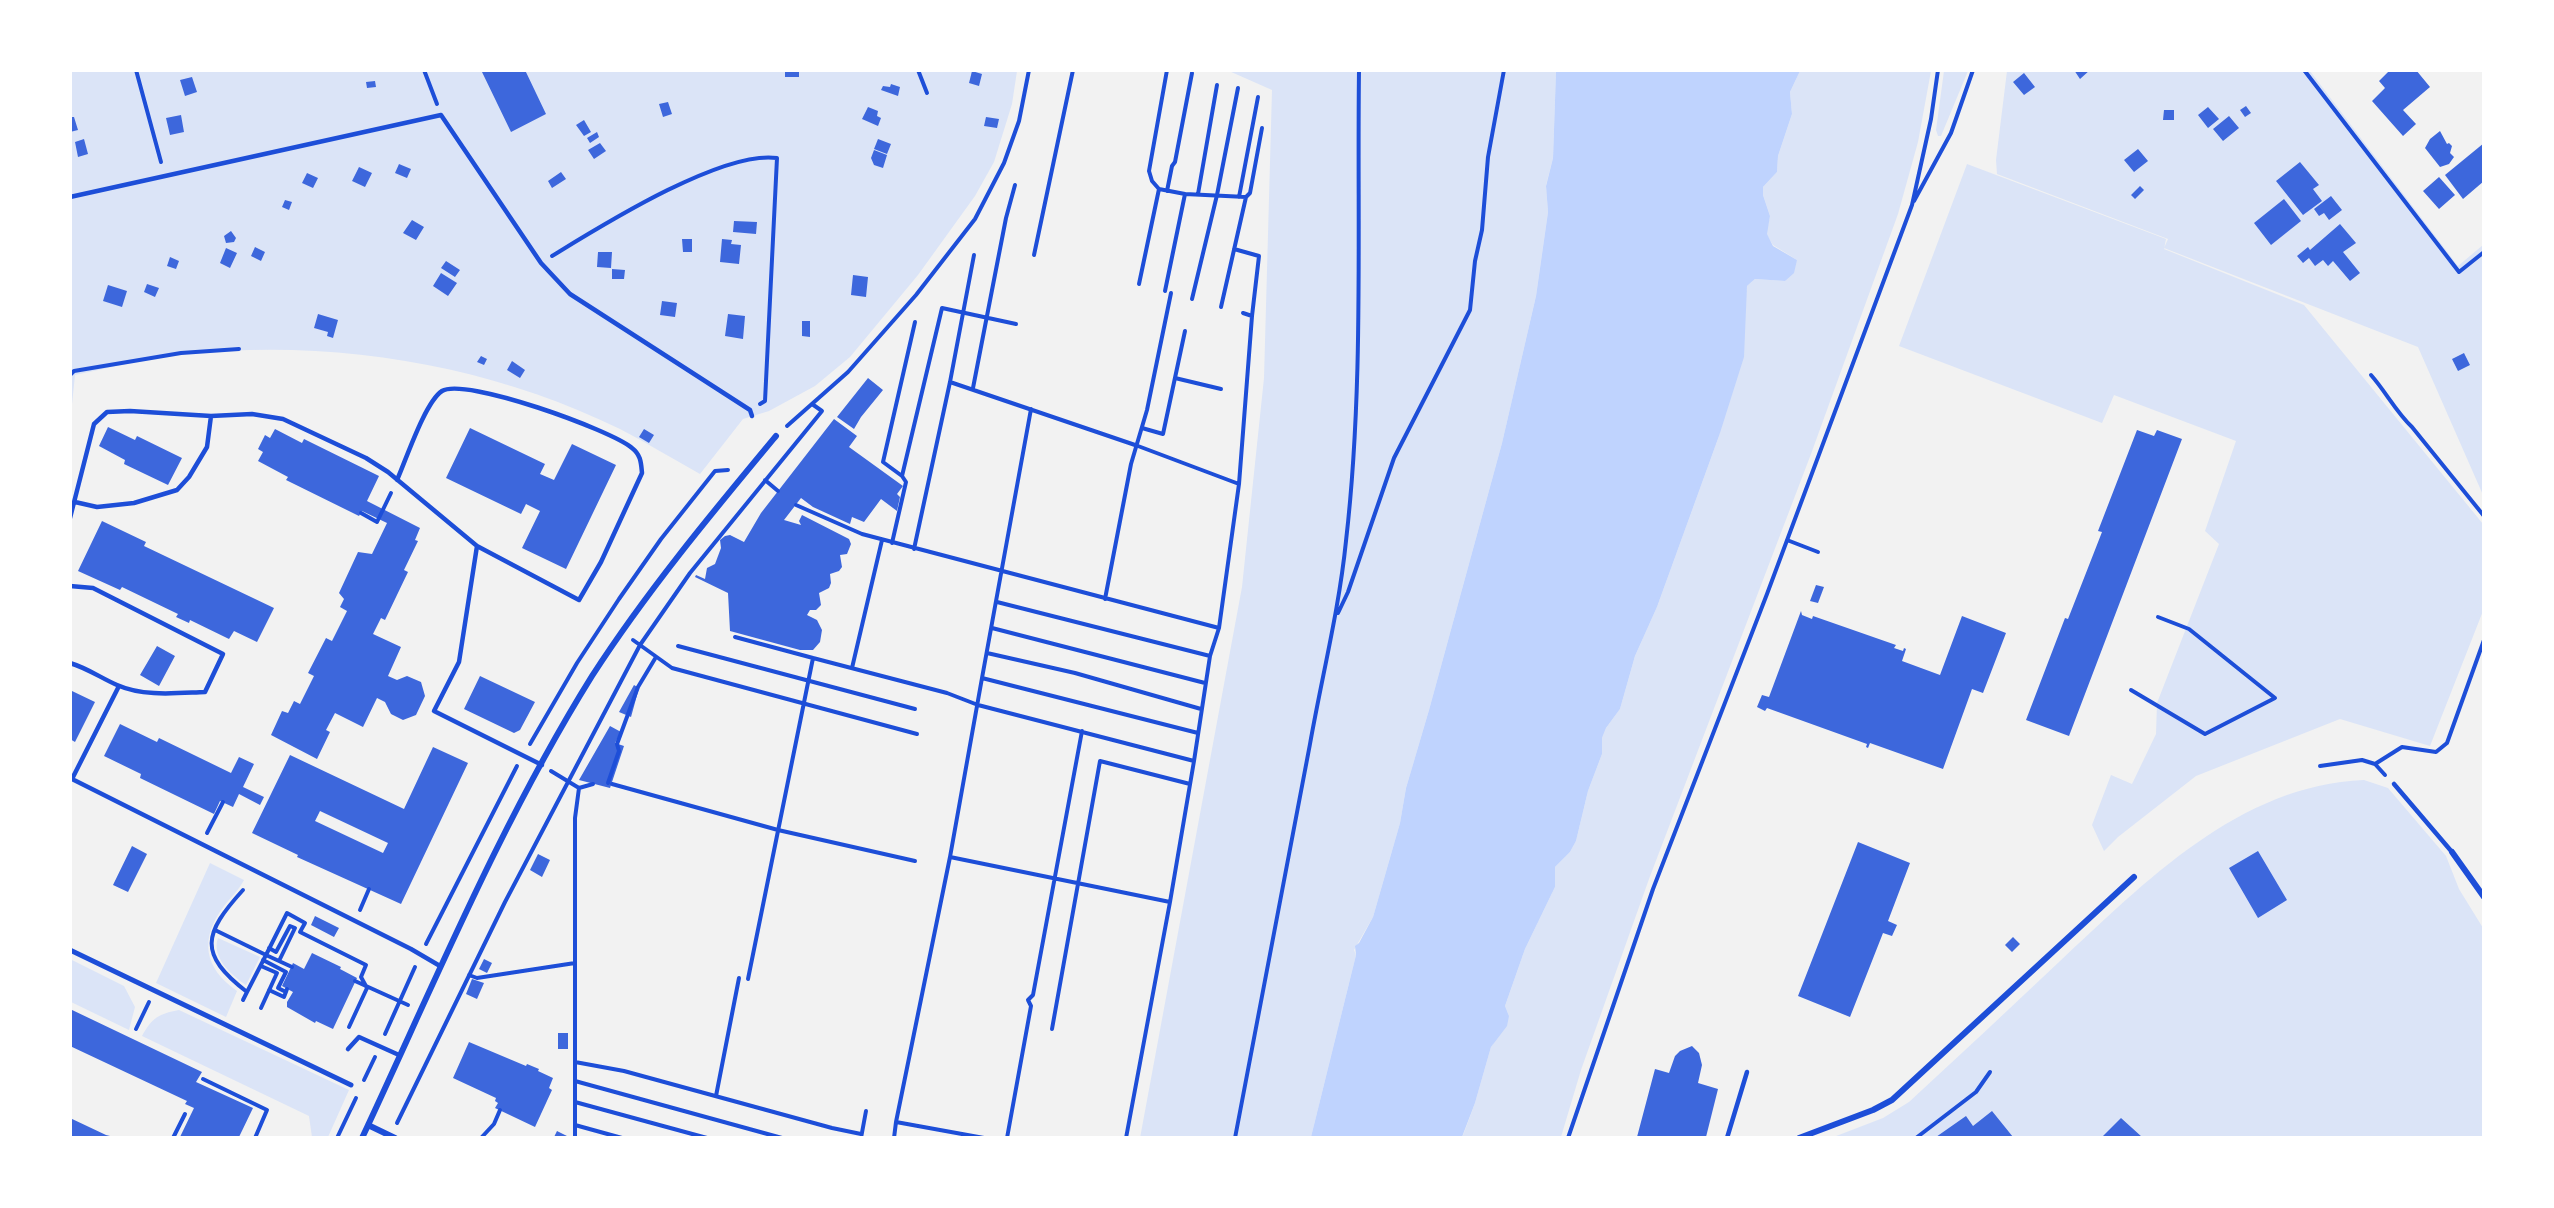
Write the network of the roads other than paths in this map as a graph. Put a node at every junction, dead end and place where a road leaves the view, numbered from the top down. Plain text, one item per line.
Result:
1 (70, 197) edge
2 (212, 416) junction
3 (752, 416) dead end
4 (776, 436) road end
5 (398, 480) junction
6 (75, 502) junction
7 (70, 518) edge
8 (477, 546) junction
9 (70, 585) edge
10 (70, 663) edge
11 (119, 686) junction
12 (542, 765) junction
13 (71, 778) edge
14 (2394, 784) road end
15 (2452, 852) joint
16 (2134, 877) dead end
17 (2484, 897) edge
18 (70, 950) edge
19 (440, 966) junction
20 (348, 1049) dead end
21 (399, 1055) junction
22 (1747, 1072) dead end
23 (351, 1085) dead end
24 (368, 1125) junction
25 (362, 1137) edge
26 (395, 1137) edge
27 (1727, 1137) edge
28 (1798, 1137) edge

1 - 3 lane
2 - 5 lane
2 - 6 lane
2 - 6 lane
4 - 12 street
5 - 8 lane
5 - 8 lane
6 - 7 lane
8 - 12 lane
9 - 11 lane
10 - 11 lane
11 - 13 lane
12 - 19 street
13 - 19 lane
14 - 15 lane
15 - 17 street
16 - 28 street
18 - 23 street
19 - 21 street
20 - 21 lane
21 - 24 street
22 - 27 lane
24 - 25 street
24 - 26 street

